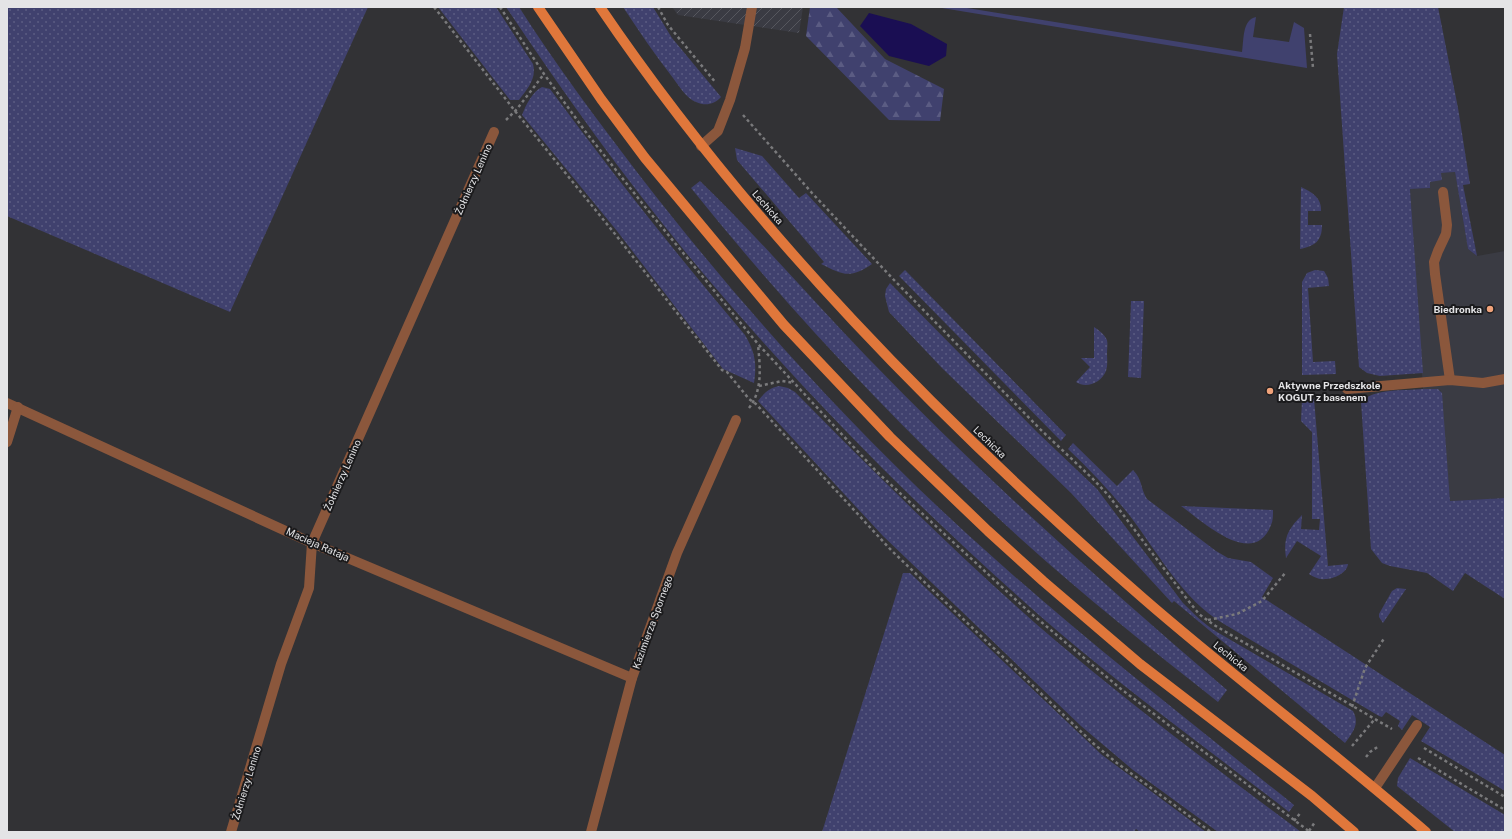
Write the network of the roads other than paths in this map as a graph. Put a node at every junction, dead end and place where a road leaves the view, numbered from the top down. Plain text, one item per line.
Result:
1 (538, 7) edge
2 (600, 7) edge
3 (752, 7) edge
4 (494, 132) road end
5 (701, 146) junction
6 (1443, 192) dead end
7 (1505, 379) edge
8 (1450, 380) junction
9 (1347, 389) dead end
10 (7, 403) edge
11 (18, 407) junction
12 (736, 420) road end
13 (7, 442) edge
14 (312, 543) junction
15 (632, 678) junction
16 (1417, 725) dead end
17 (1375, 788) junction
18 (231, 832) edge
19 (591, 832) edge
20 (1354, 832) edge
21 (1426, 832) edge

1 - 20 main road
2 - 5 main road, Lechicka
3 - 5 street
4 - 14 street, Żołnierzy Lenino
5 - 17 main road, Lechicka
6 - 8 street
7 - 8 street
8 - 9 street
10 - 11 street, Macieja Rataja
11 - 13 street
11 - 14 street, Macieja Rataja
12 - 15 street, Kazimierza Spornego
14 - 15 street, Macieja Rataja
14 - 18 street, Żołnierzy Lenino
15 - 19 street, Kazimierza Spornego
16 - 17 street
17 - 21 main road, Lechicka

